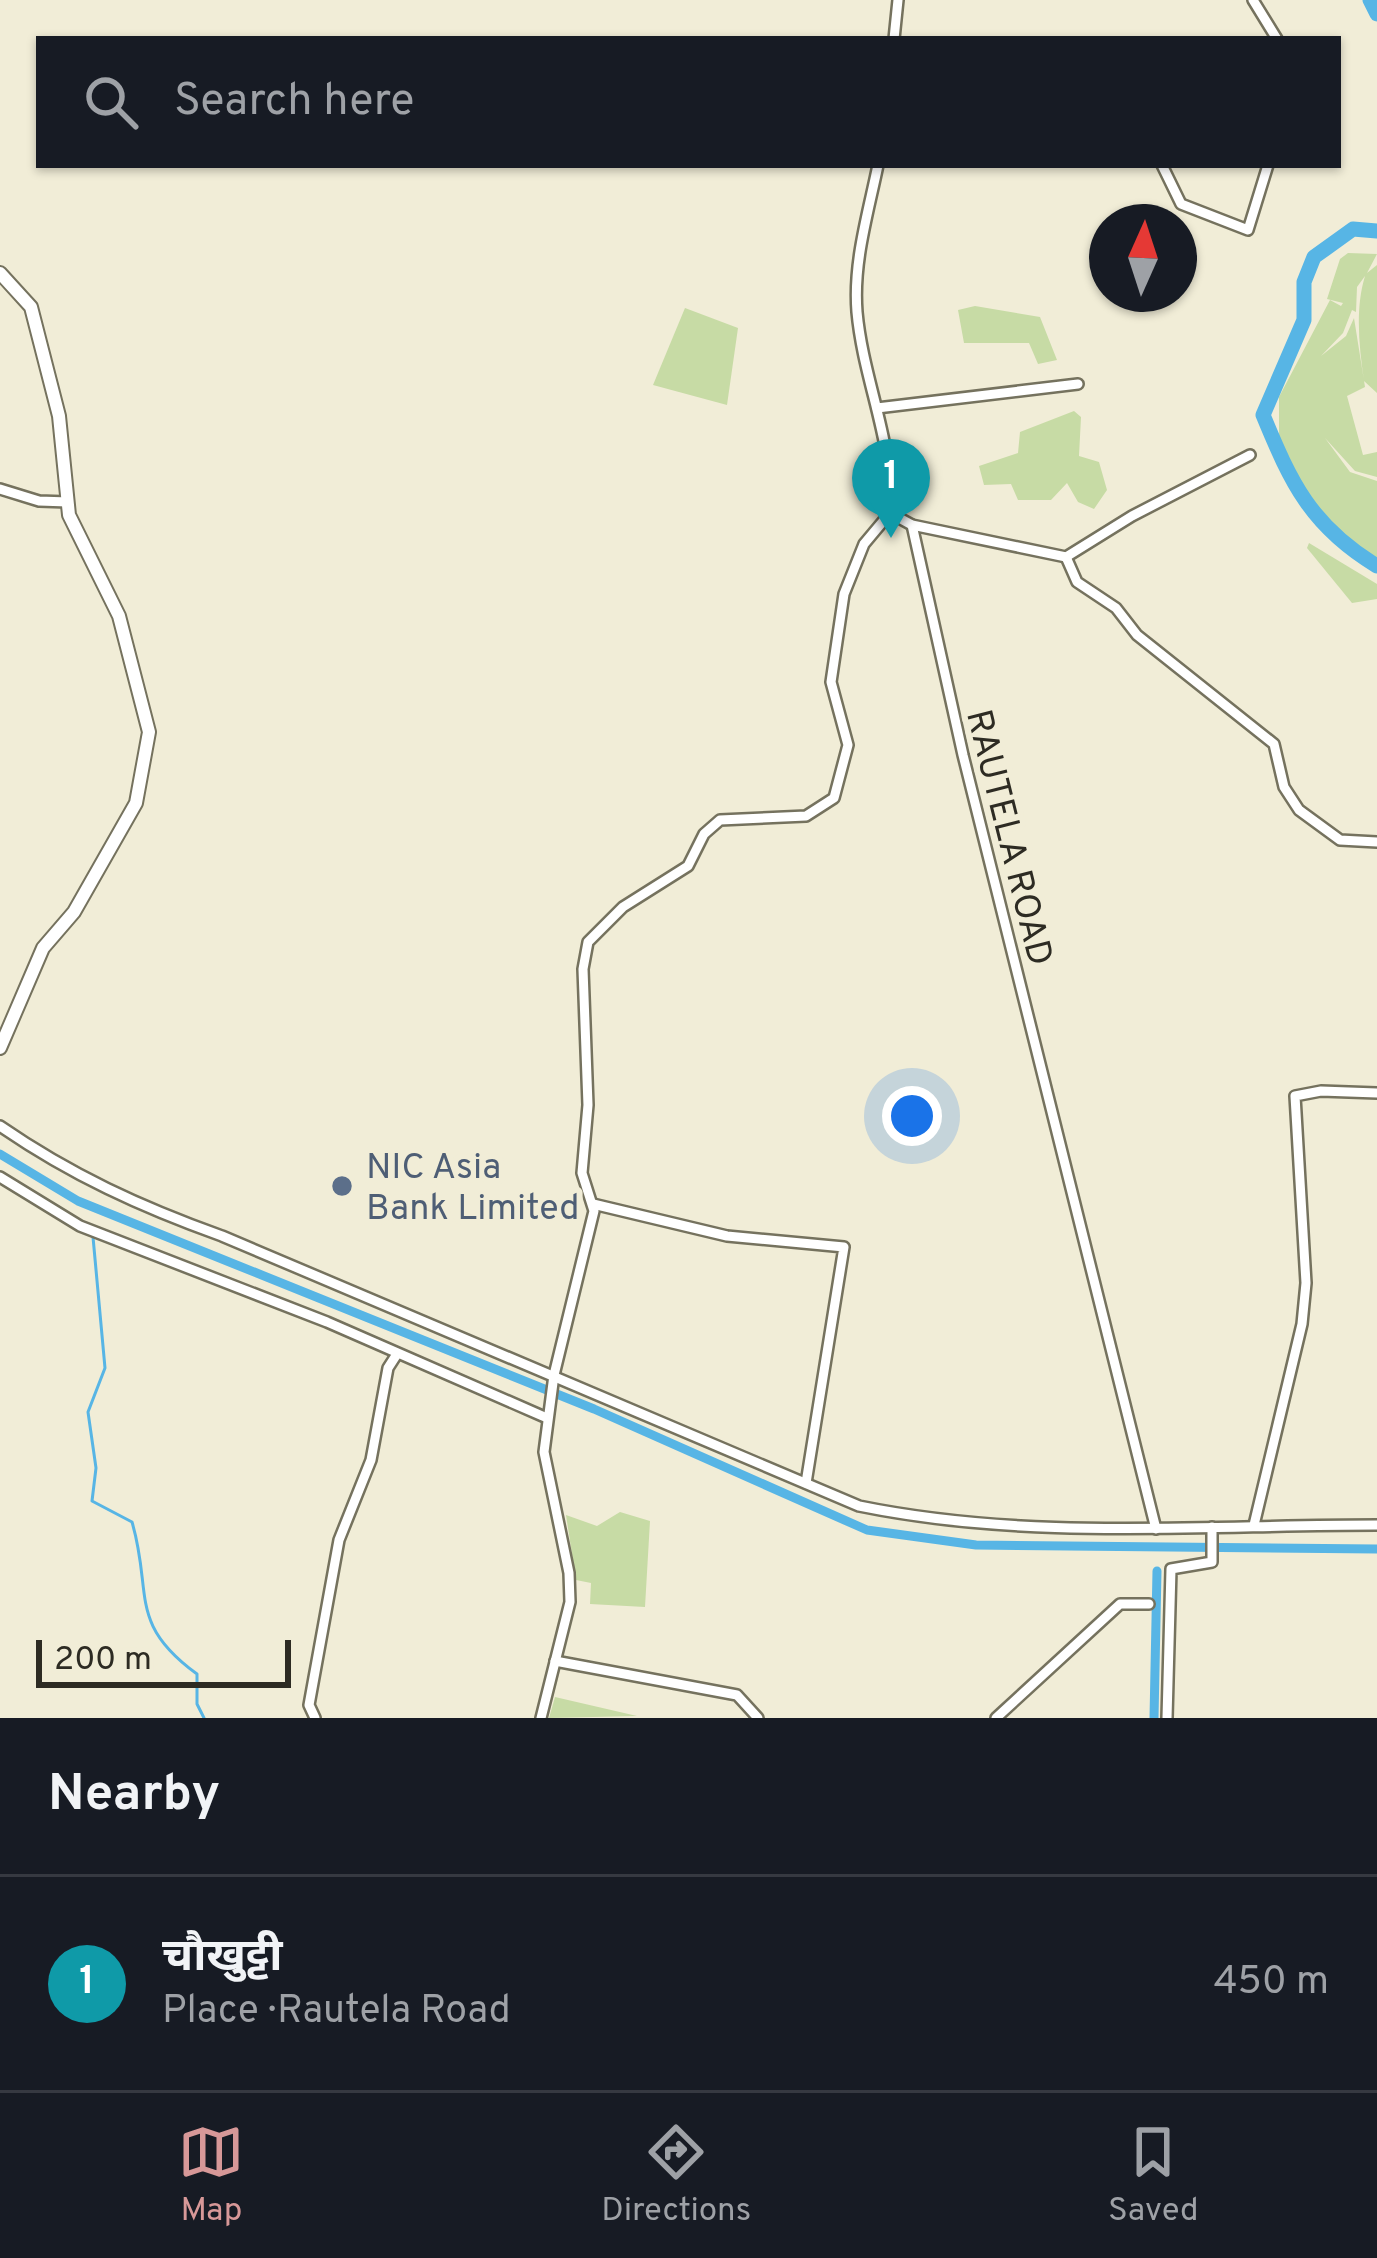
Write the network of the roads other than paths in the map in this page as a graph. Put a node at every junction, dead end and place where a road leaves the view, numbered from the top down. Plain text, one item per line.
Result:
1 (898, 0) edge
2 (1253, 0) edge
3 (894, 36) edge
4 (1274, 36) edge
5 (877, 168) edge
6 (1163, 168) edge
7 (1267, 168) edge
8 (0, 273) edge
9 (1078, 384) dead end
10 (877, 408) junction
11 (1250, 454) dead end
12 (0, 489) edge
13 (68, 502) junction
14 (890, 513) junction
15 (912, 525) junction
16 (1066, 557) junction
17 (1377, 842) edge
18 (0, 1048) edge
19 (1377, 1093) edge
20 (0, 1126) edge
21 (0, 1177) edge
22 (593, 1204) junction
23 (397, 1354) junction
24 (555, 1381) junction
25 (547, 1413) junction
26 (806, 1484) junction
27 (1254, 1525) junction
28 (1377, 1525) edge
29 (1156, 1529) junction
30 (1212, 1530) junction
31 (1149, 1604) dead end
32 (555, 1661) junction
33 (752, 1716) edge
34 (315, 1718) edge
35 (541, 1718) edge
36 (996, 1718) edge
37 (1167, 1718) edge

1 - 3 street
2 - 4 street
5 - 10 street
6 - 7 street
8 - 13 street
9 - 10 street
10 - 14 street
11 - 16 street
12 - 13 street
13 - 18 street
14 - 15 street
14 - 22 street
15 - 16 street
15 - 29 street, RAUTELA ROAD
16 - 17 street
19 - 27 street
20 - 24 street
21 - 23 street
22 - 24 street
22 - 26 street
23 - 25 street
23 - 34 street
24 - 25 street
24 - 26 street
25 - 32 street
26 - 29 street
27 - 28 street
27 - 30 street
29 - 30 street
30 - 37 street
31 - 36 street
32 - 33 street
32 - 35 street

